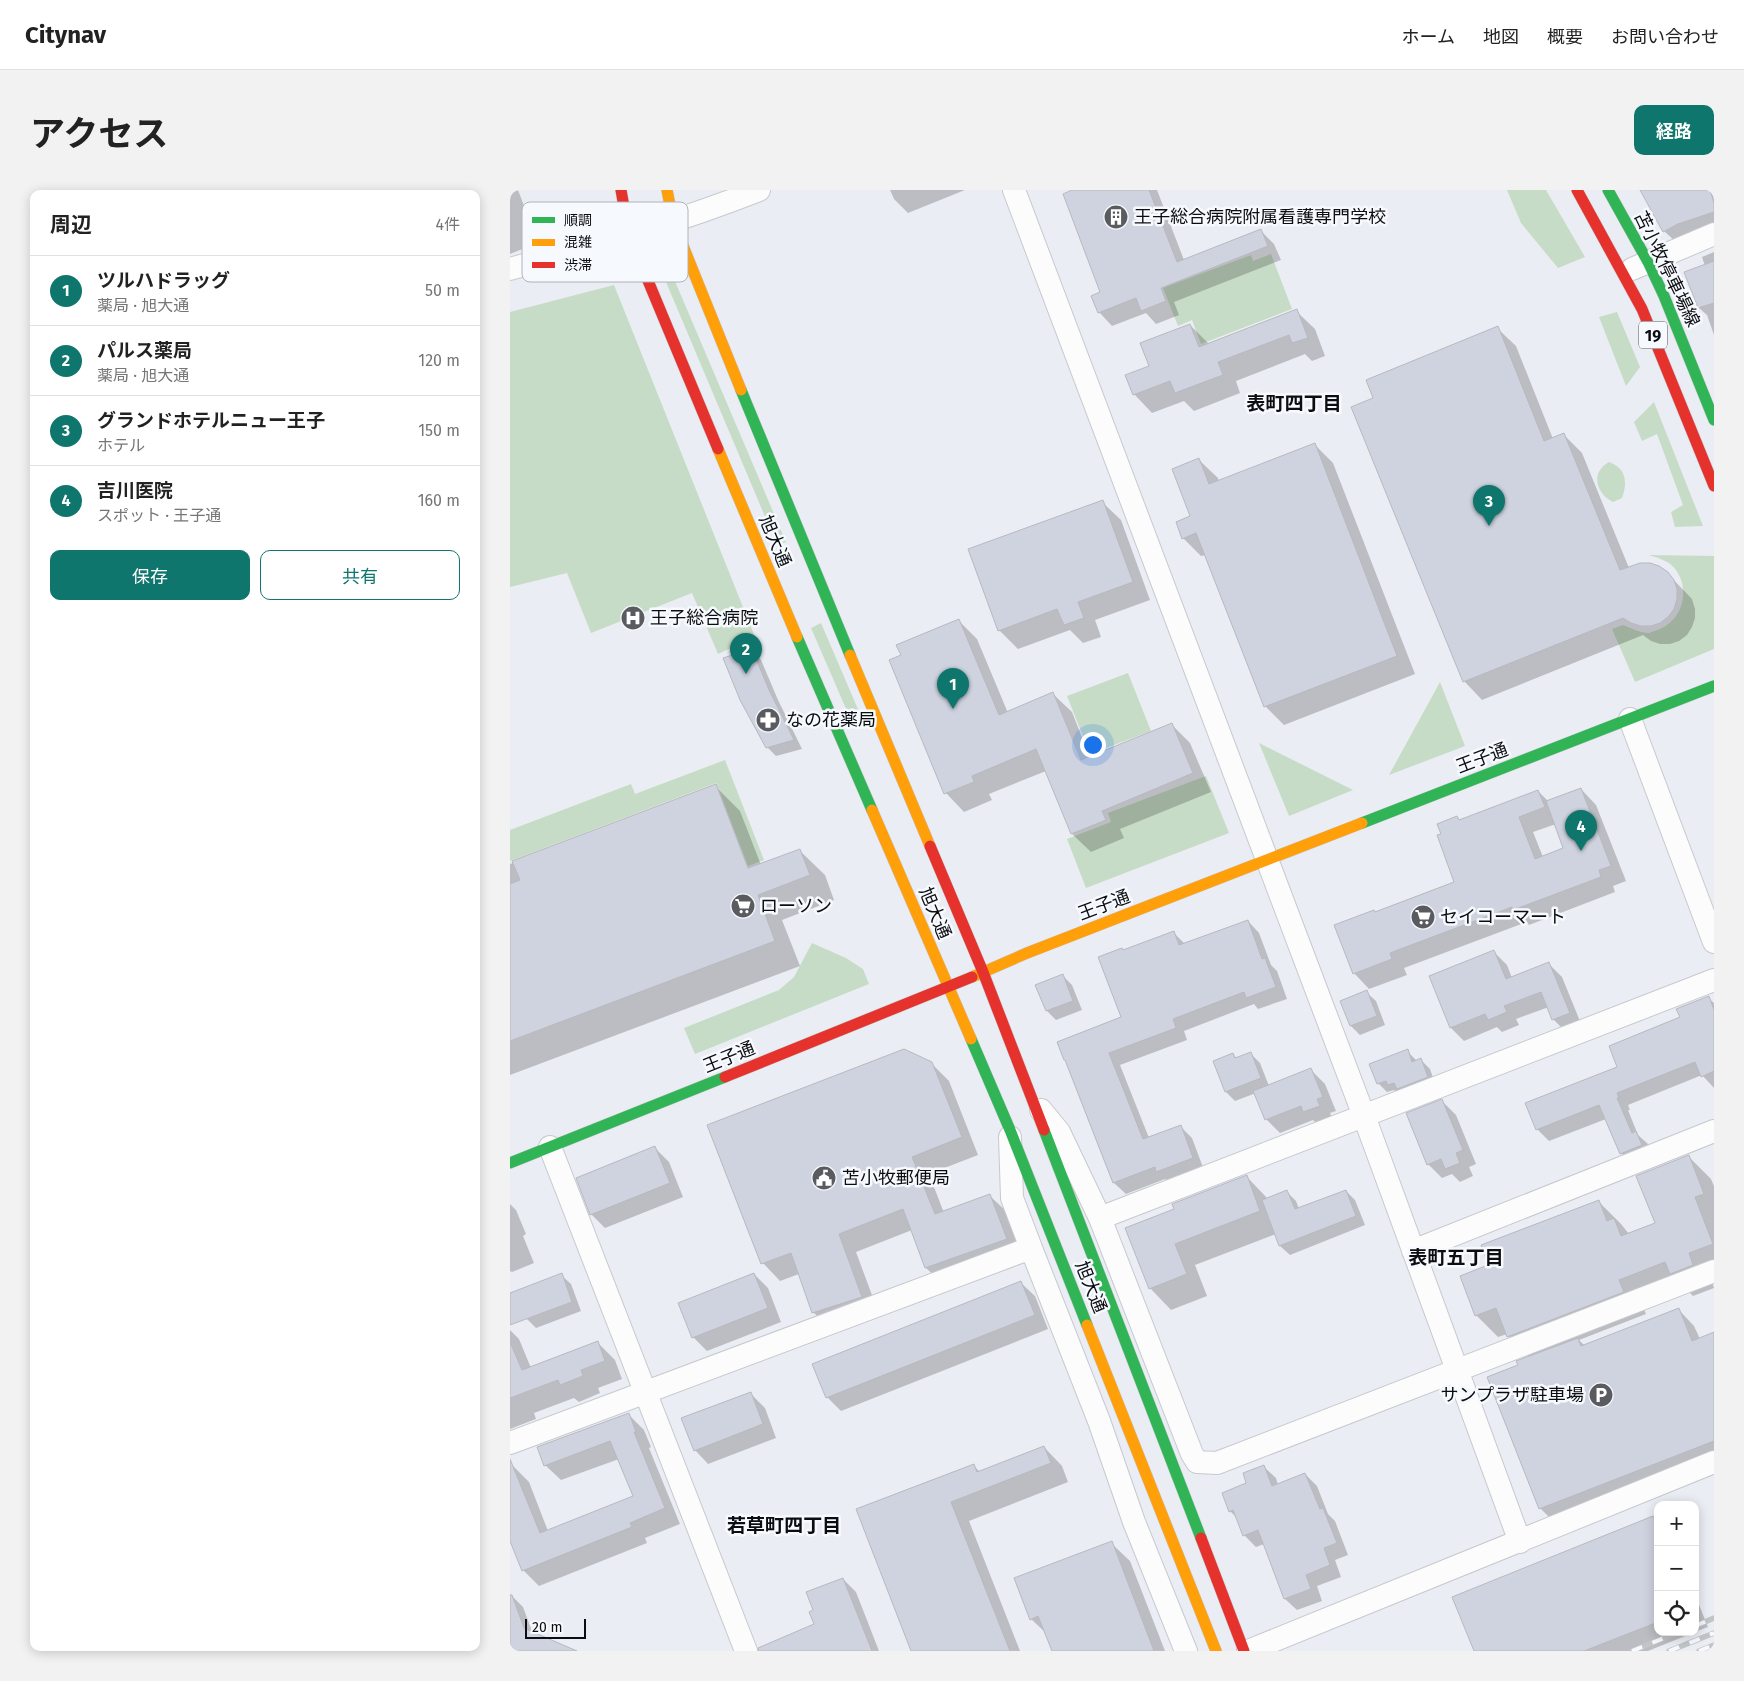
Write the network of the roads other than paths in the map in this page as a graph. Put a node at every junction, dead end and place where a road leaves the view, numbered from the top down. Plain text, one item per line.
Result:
1 (759, 190) edge
2 (1014, 190) edge
3 (1577, 190) edge
4 (1608, 190) edge
5 (688, 216) edge
6 (1714, 234) edge
7 (688, 258) edge
8 (1648, 262) junction
9 (1623, 273) junction
10 (648, 282) edge
11 (1714, 420) edge
12 (1714, 486) edge
13 (1714, 686) edge
14 (1630, 719) junction
15 (1266, 860) junction
16 (1714, 942) edge
17 (983, 972) junction
18 (1714, 980) edge
19 (948, 987) junction
20 (1032, 1099) junction
21 (1364, 1116) junction
22 (1010, 1130) junction
23 (1714, 1131) edge
24 (550, 1148) junction
25 (510, 1163) edge
26 (1100, 1218) junction
27 (1031, 1248) junction
28 (1414, 1251) junction
29 (1714, 1271) edge
30 (1457, 1370) junction
31 (645, 1392) junction
32 (510, 1443) edge
33 (1714, 1462) edge
34 (1520, 1542) junction
35 (1253, 1649) edge
36 (746, 1651) edge
37 (1186, 1651) edge
38 (1216, 1651) edge

1 - 5 street
2 - 15 street
3 - 9 street, 19
4 - 8 street, 苫小牧停車場線 / 19
6 - 8 street
7 - 17 street, 旭大通
8 - 9 street
8 - 11 street, 苫小牧停車場線 / 19
9 - 12 street, 19
10 - 19 street, 旭大通
13 - 14 street, 王子通
14 - 15 street, 王子通
14 - 16 street
15 - 17 street, 王子通
15 - 21 street
17 - 19 street, 王子通
17 - 20 street, 旭大通
18 - 21 street
19 - 22 street, 旭大通
19 - 24 street, 王子通
20 - 26 street
20 - 35 street, 旭大通
21 - 26 street
21 - 28 street
22 - 27 street
22 - 38 street, 旭大通
23 - 28 street
24 - 25 street, 王子通
24 - 31 street
26 - 30 street
27 - 31 street
27 - 37 street
28 - 30 street
29 - 30 street
30 - 34 street
31 - 32 street
31 - 36 street
33 - 34 street
34 - 35 street

